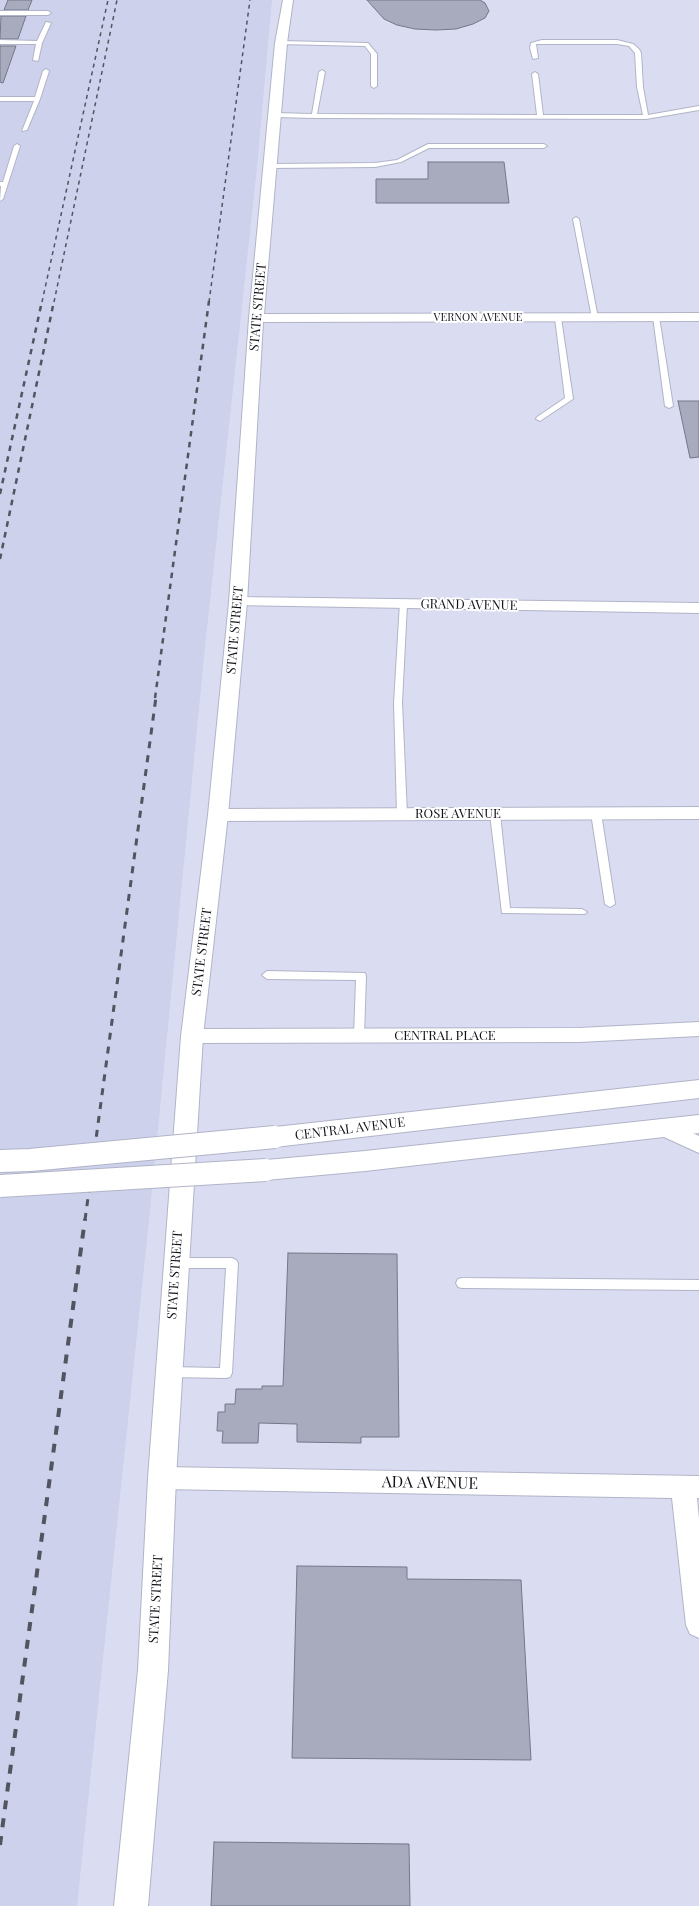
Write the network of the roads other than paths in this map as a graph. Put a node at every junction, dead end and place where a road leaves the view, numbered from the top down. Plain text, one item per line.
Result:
1 (288, 0) edge
2 (0, 13) edge
3 (48, 13) dead end
4 (48, 22) dead end
5 (0, 42) edge
6 (39, 43) junction
7 (281, 43) junction
8 (535, 58) dead end
9 (36, 60) dead end
10 (46, 71) dead end
11 (322, 72) dead end
12 (536, 74) dead end
13 (374, 86) dead end
14 (0, 99) edge
15 (37, 99) junction
16 (699, 108) edge
17 (275, 115) junction
18 (314, 116) junction
19 (540, 117) junction
20 (646, 117) junction
21 (24, 130) dead end
22 (17, 146) dead end
23 (544, 146) dead end
24 (271, 166) junction
25 (2, 184) edge
26 (0, 199) edge
27 (576, 219) dead end
28 (656, 317) junction
29 (699, 317) edge
30 (256, 318) junction
31 (558, 318) junction
32 (595, 318) junction
33 (669, 406) dead end
34 (540, 419) dead end
35 (238, 602) junction
36 (402, 604) junction
37 (699, 608) edge
38 (596, 813) junction
39 (699, 813) edge
40 (402, 814) junction
41 (495, 814) junction
42 (218, 815) junction
43 (610, 904) dead end
44 (582, 912) dead end
45 (267, 976) dead end
46 (699, 1030) edge
47 (192, 1036) junction
48 (359, 1036) junction
49 (699, 1089) edge
50 (699, 1124) edge
51 (662, 1128) junction
52 (699, 1145) edge
53 (0, 1161) edge
54 (0, 1186) edge
55 (176, 1263) junction
56 (462, 1283) dead end
57 (699, 1285) edge
58 (169, 1372) junction
59 (162, 1478) junction
60 (691, 1487) edge
61 (699, 1625) edge
62 (131, 1906) edge

1 - 7 street, STATE STREET
2 - 3 lane
4 - 6 lane
5 - 6 lane
6 - 9 lane
7 - 13 lane
7 - 17 street, STATE STREET
8 - 20 lane
10 - 15 lane
11 - 18 lane
12 - 19 lane
14 - 15 lane
15 - 21 lane
16 - 20 lane
17 - 18 lane
17 - 24 street, STATE STREET
18 - 19 lane
19 - 20 lane
22 - 25 lane
23 - 24 lane
24 - 30 street, STATE STREET
25 - 26 lane
27 - 32 lane
28 - 29 street, VERNON AVENUE
28 - 32 street, VERNON AVENUE
28 - 33 lane
30 - 31 street, VERNON AVENUE
30 - 35 street, STATE STREET
31 - 32 street, VERNON AVENUE
31 - 34 lane
35 - 36 street, GRAND AVENUE
35 - 42 street, STATE STREET
36 - 37 street, GRAND AVENUE
36 - 40 lane
38 - 39 street, ROSE AVENUE
38 - 41 street, ROSE AVENUE
38 - 43 lane
40 - 41 street, ROSE AVENUE
40 - 42 street, ROSE AVENUE
41 - 44 lane
42 - 47 street, STATE STREET
45 - 48 lane
46 - 48 street, CENTRAL PLACE
47 - 48 street, CENTRAL PLACE
47 - 55 street, STATE STREET
49 - 53 street, CENTRAL AVENUE, bridge
50 - 51 street
51 - 52 street
51 - 54 street, bridge
55 - 58 street, STATE STREET
55 - 58 lane
56 - 57 lane
58 - 59 street, STATE STREET
59 - 60 street, ADA AVENUE
59 - 62 street, STATE STREET
60 - 61 street

